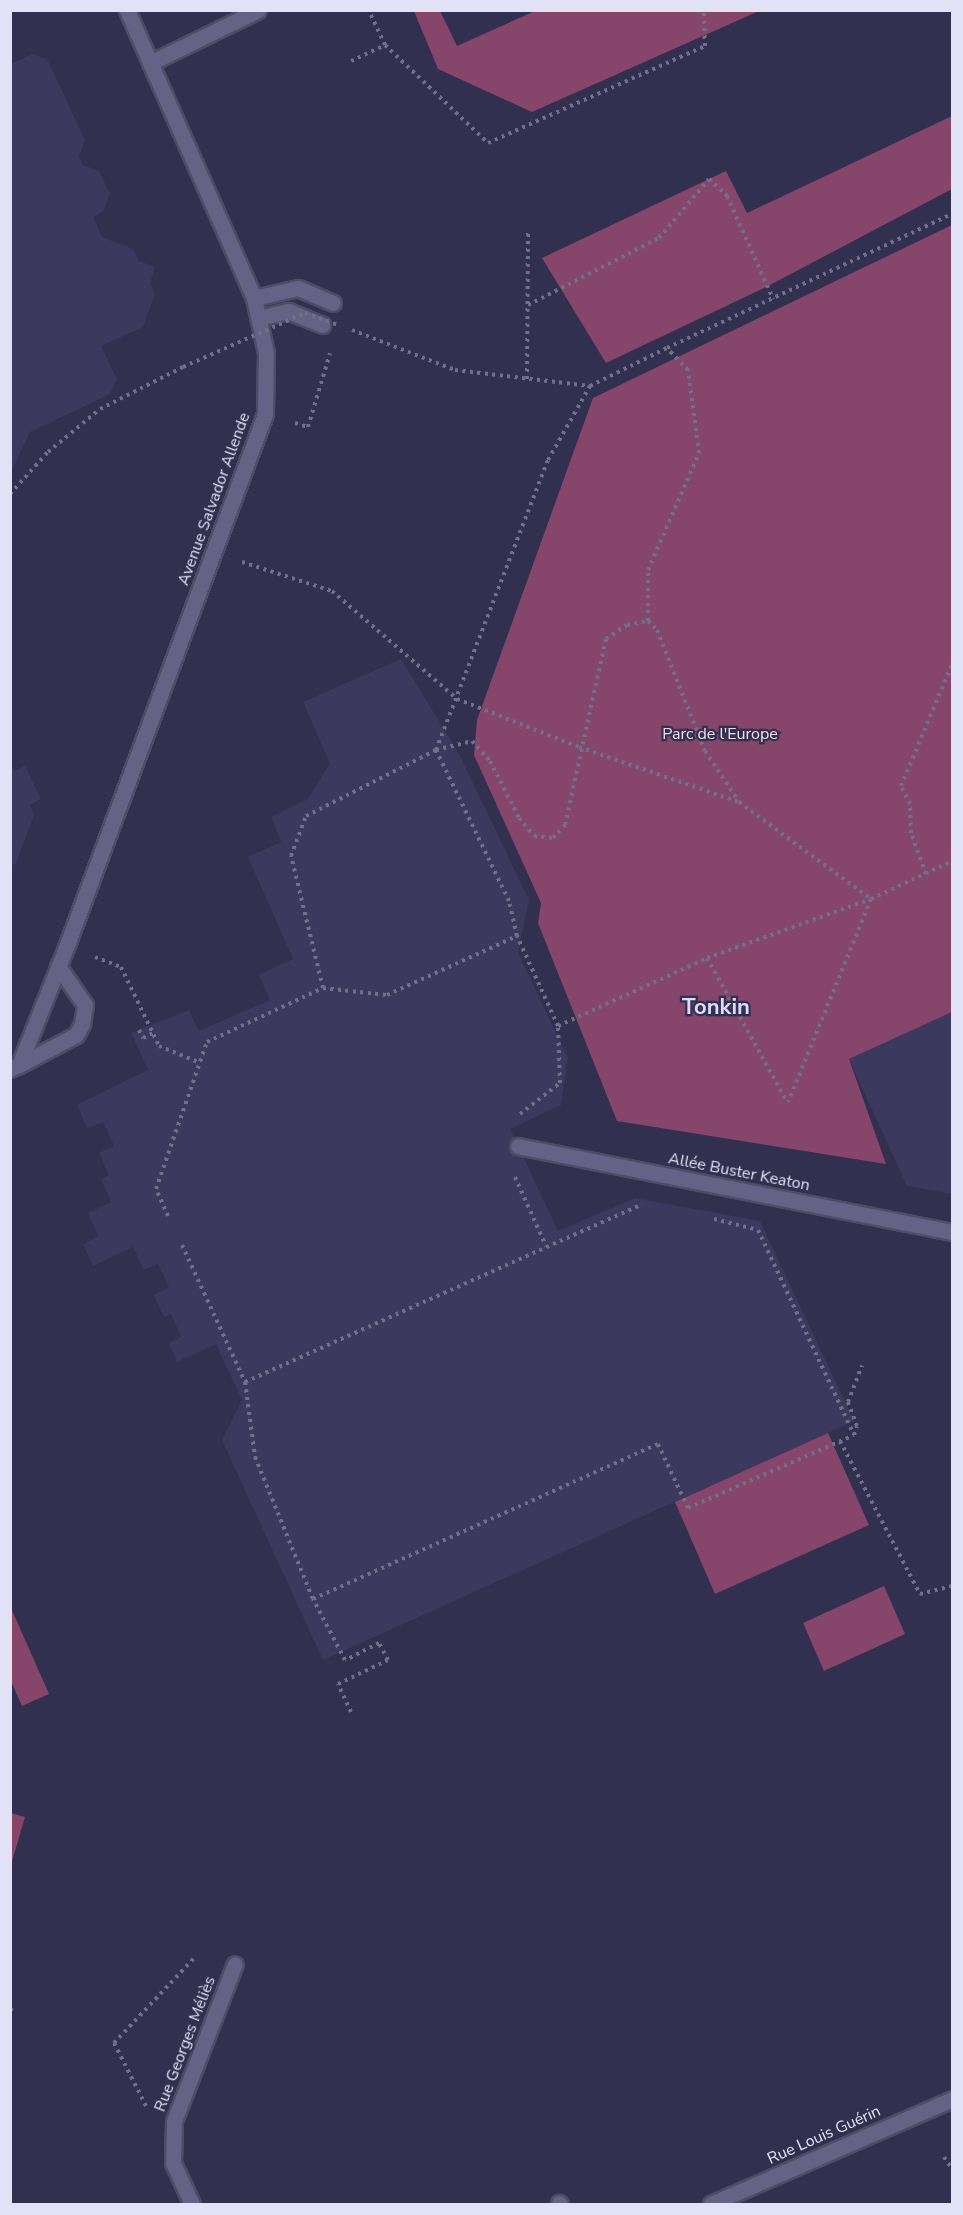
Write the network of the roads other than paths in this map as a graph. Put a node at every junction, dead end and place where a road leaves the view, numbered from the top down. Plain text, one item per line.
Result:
1 (127, 10) edge
2 (258, 10) edge
3 (150, 63) junction
4 (254, 298) junction
5 (333, 303) dead end
6 (259, 318) junction
7 (322, 325) dead end
8 (58, 966) junction
9 (15, 1067) edge
10 (518, 1146) dead end
11 (952, 1232) edge
12 (234, 1964) dead end
13 (952, 2098) edge
14 (192, 2205) edge
15 (711, 2205) edge

1 - 3 street, Avenue Salvador Allende
2 - 3 street
3 - 4 street, Avenue Salvador Allende
4 - 5 street
4 - 6 street, Avenue Salvador Allende
6 - 7 street
6 - 8 street, Avenue Salvador Allende
8 - 9 street, Avenue Salvador Allende
8 - 9 street, Avenue Salvador Allende
10 - 11 street, Allée Buster Keaton
12 - 14 street, Rue Georges Méliès
13 - 15 street, Rue Louis Guérin

